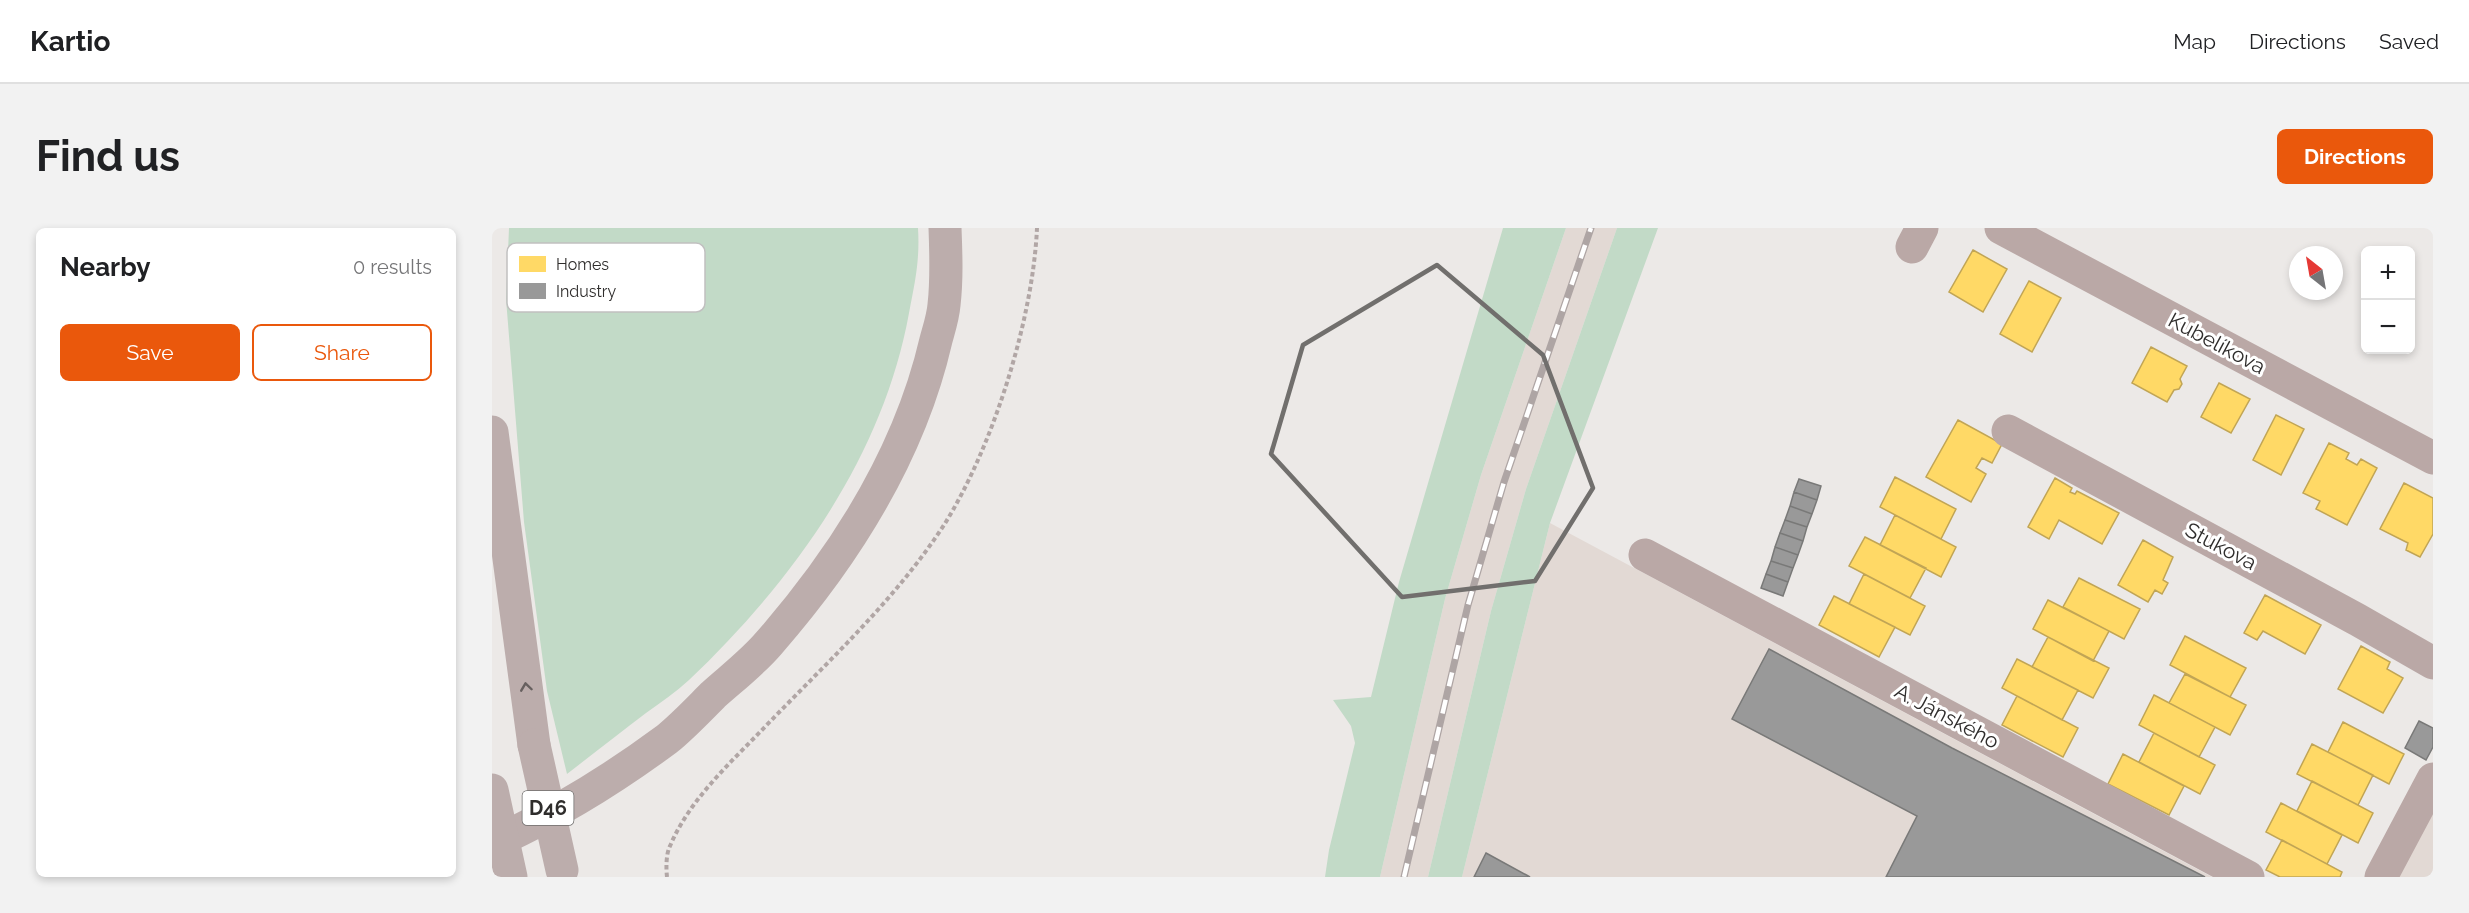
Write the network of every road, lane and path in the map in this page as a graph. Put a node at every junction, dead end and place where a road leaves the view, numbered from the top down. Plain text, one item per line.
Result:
1 (945, 228) edge
2 (1037, 228) edge
3 (2001, 228) edge
4 (2008, 431) dead end
5 (492, 432) edge
6 (2433, 458) edge
7 (1645, 555) dead end
8 (2433, 663) edge
9 (2433, 779) edge
10 (492, 790) edge
11 (492, 843) edge
12 (563, 874) edge
13 (511, 877) edge
14 (667, 877) edge
15 (2248, 877) edge
16 (2381, 877) edge

1 - 11 highway
2 - 14 path
3 - 6 street, Kubelíkova
4 - 8 street, Stukova
12 -> 5 highway, D46, bridge
7 - 15 street, A. Jánského
9 - 16 street
10 - 13 highway, D46, bridge

